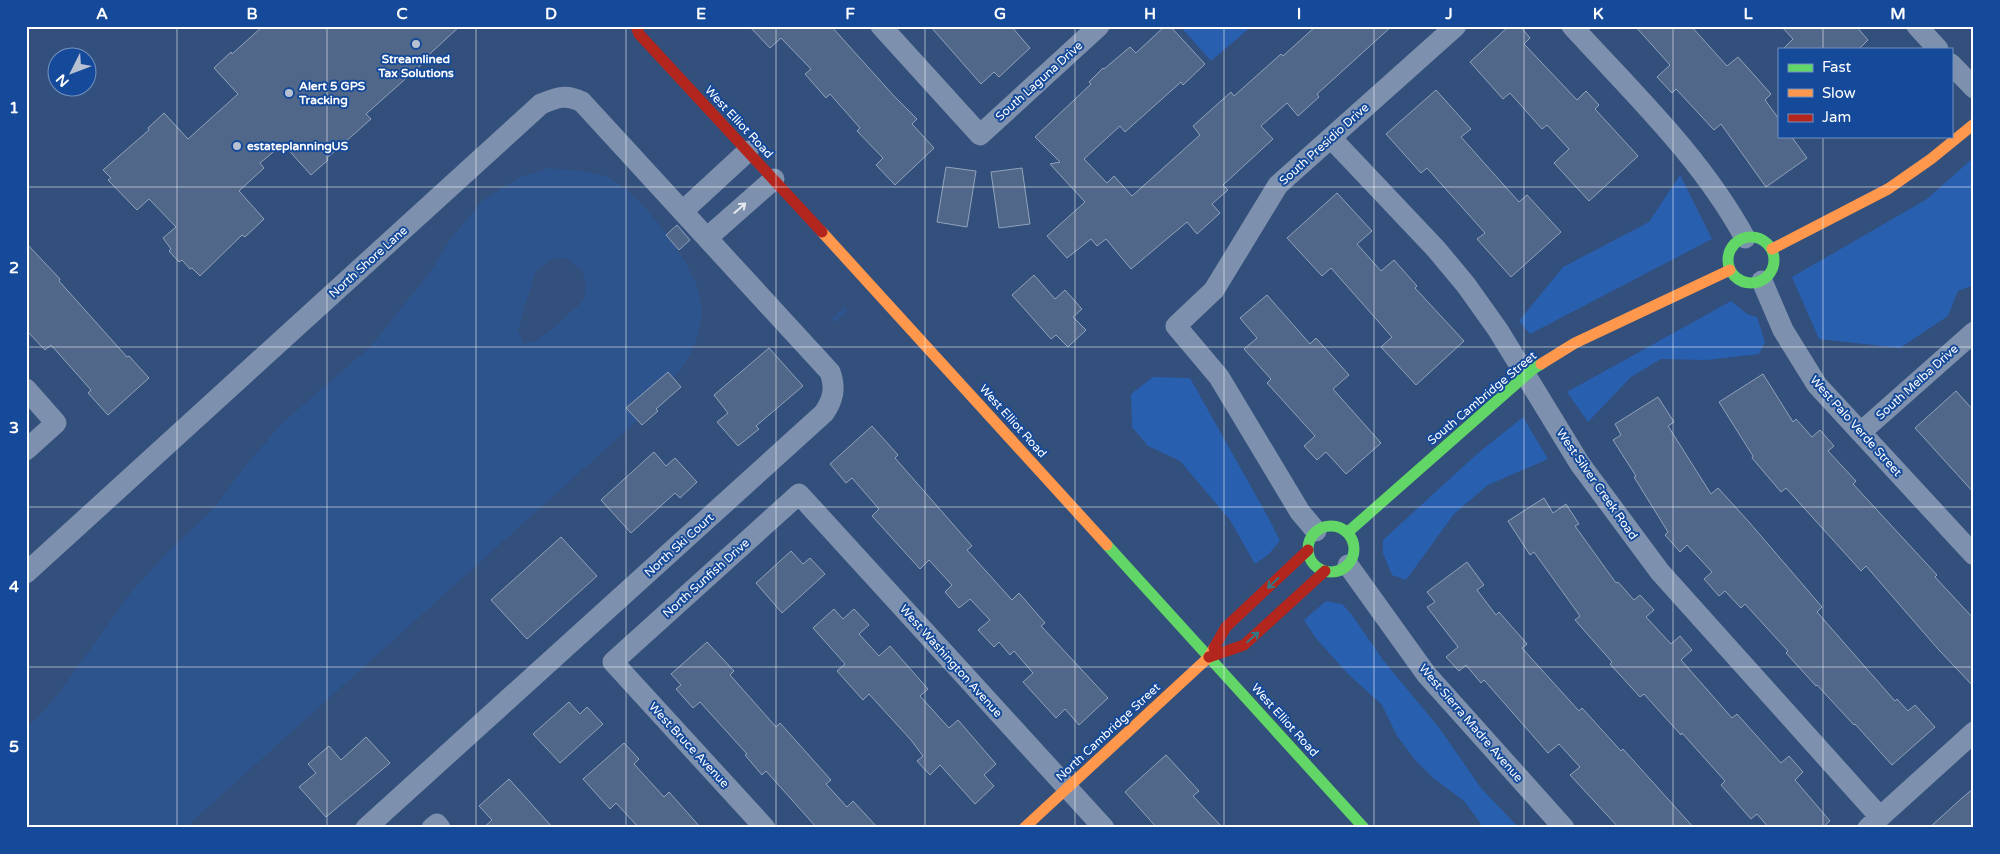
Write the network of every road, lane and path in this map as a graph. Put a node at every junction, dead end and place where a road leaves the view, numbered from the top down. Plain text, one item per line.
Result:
1 (881, 26) edge
2 (1099, 26) edge
3 (1456, 26) edge
4 (1572, 26) edge
5 (1917, 26) edge
6 (636, 28) edge
7 (1937, 48) edge
8 (1952, 65) edge
9 (1974, 88) edge
10 (1974, 124) edge
11 (1331, 138) junction
12 (748, 151) junction
13 (774, 179) junction
14 (683, 211) junction
15 (707, 238) junction
16 (1744, 238) junction
17 (1772, 249) junction
18 (1730, 270) junction
19 (1762, 281) junction
20 (1974, 332) edge
21 (1526, 376) junction
22 (26, 389) edge
23 (1861, 432) junction
24 (26, 450) edge
25 (800, 494) joint
26 (1348, 532) junction
27 (1312, 540) junction
28 (1974, 555) edge
29 (1348, 565) junction
30 (1325, 571) junction
31 (26, 573) edge
32 (1210, 657) junction
33 (613, 662) joint
34 (1974, 732) edge
35 (1068, 788) junction
36 (1874, 822) edge
37 (366, 828) edge
38 (765, 828) edge
39 (1024, 828) edge
40 (1104, 828) edge
41 (1364, 828) edge
42 (1564, 828) edge

1 - 2 street, South Laguna Drive
3 - 11 street, South Presidio Drive
4 - 16 street
5 - 7 street
6 - 12 street, West Elliot Road
8 - 9 street
10 - 17 street
11 - 21 street, West Silver Creek Road
11 - 27 street, South Presidio Drive
12 - 13 street, West Elliot Road
12 - 14 street
15 -> 13 street
13 - 32 street, West Elliot Road
14 - 15 street, North Shore Lane
14 - 31 street, North Shore Lane
15 - 37 street, North Ski Court
16 - 17 street
16 - 18 street
17 - 19 street
18 - 19 street
18 - 21 street, South Cambridge Street
19 - 23 street, West Palo Verde Street
20 - 23 street, South Melba Drive
21 - 26 street, South Cambridge Street
21 - 36 street, West Silver Creek Road
22 - 24 street
23 - 28 street, West Palo Verde Street
25 - 33 street, North Sunfish Drive
25 - 35 street, West Washington Avenue
26 - 27 street
26 - 29 street
27 - 30 street
27 -> 32 street
29 - 30 street
29 - 42 street, West Sierra Madre Avenue
32 -> 30 street
32 - 35 street, North Cambridge Street
32 - 41 street, West Elliot Road
33 - 38 street, West Bruce Avenue
34 - 36 street
35 - 39 street, North Cambridge Street
35 - 40 street, West Washington Avenue

